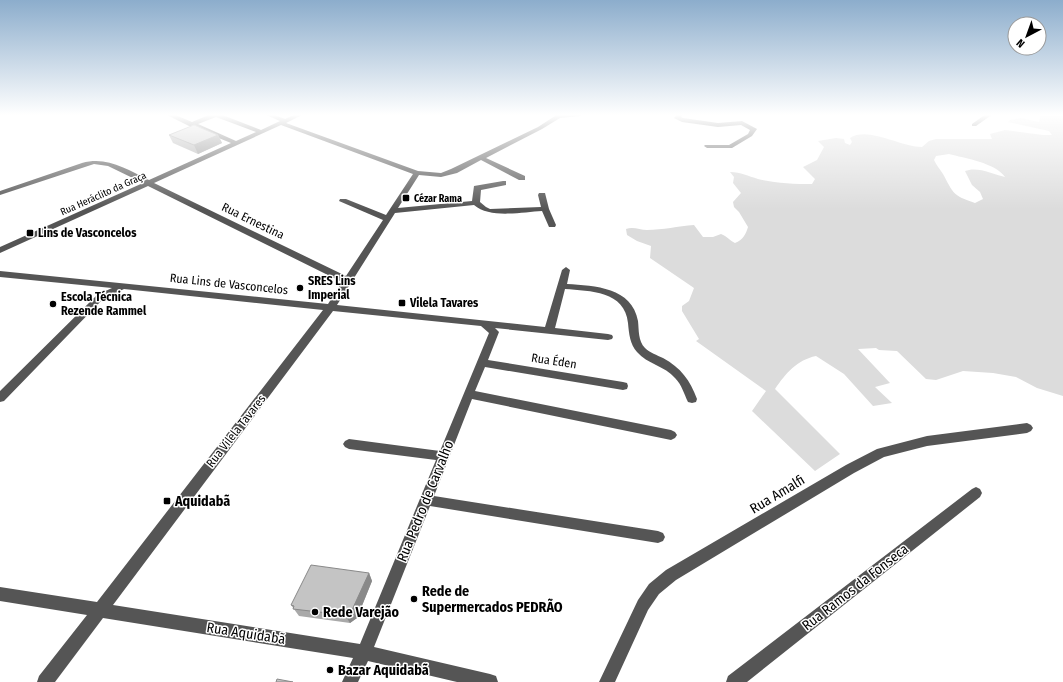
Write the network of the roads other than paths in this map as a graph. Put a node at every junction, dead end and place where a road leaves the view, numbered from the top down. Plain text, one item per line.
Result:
1 (230, 146) edge
2 (346, 146) edge
3 (505, 146) edge
4 (707, 146) dead end
5 (732, 146) edge
6 (481, 158) junction
7 (417, 173) junction
8 (522, 178) dead end
9 (503, 183) dead end
10 (148, 184) junction
11 (0, 192) edge
12 (542, 195) dead end
13 (343, 201) dead end
14 (476, 203) junction
15 (545, 209) junction
16 (393, 211) junction
17 (388, 220) junction
18 (552, 225) dead end
19 (0, 250) edge
20 (566, 270) dead end
21 (0, 274) edge
22 (348, 281) junction
23 (99, 284) junction
24 (561, 286) junction
25 (123, 287) junction
26 (100, 297) junction
27 (330, 308) junction
28 (484, 323) junction
29 (526, 328) junction
30 (549, 331) junction
31 (494, 332) junction
32 (608, 337) dead end
33 (482, 363) junction
34 (623, 386) dead end
35 (468, 394) junction
36 (0, 398) edge
37 (692, 398) dead end
38 (1027, 428) dead end
39 (671, 435) dead end
40 (350, 444) dead end
41 (443, 456) junction
42 (976, 492) dead end
43 (426, 500) junction
44 (658, 537) dead end
45 (0, 594) edge
46 (99, 609) junction
47 (364, 652) junction
48 (45, 682) edge
49 (350, 682) edge
50 (490, 682) edge
51 (608, 682) edge
52 (734, 682) edge

1 - 10 street, Rua Heráclito da Graça
2 - 7 street
3 - 6 street
4 - 5 street
6 - 7 street
6 - 8 street
7 - 16 street, Rua Vilela Tavares
9 - 14 street
10 - 11 street, Rua Ernestina
10 - 19 street, Rua Heráclito da Graça
10 - 22 street, Rua Ernestina
12 - 15 street
13 - 17 street
14 - 15 street
14 - 16 street
15 - 18 street
16 - 17 street, Rua Vilela Tavares
17 - 22 street, Rua Vilela Tavares
20 - 24 street
21 - 23 street, Rua Lins de Vasconcelos
22 - 27 street, Rua Vilela Tavares
23 - 25 street, Rua Lins de Vasconcelos
23 - 26 street
24 - 30 street
24 - 37 street
25 - 26 street
25 - 27 street, Rua Lins de Vasconcelos
26 - 36 street
27 - 28 street, Rua Lins de Vasconcelos
27 - 46 street, Rua Vilela Tavares
28 - 29 street, Rua Lins de Vasconcelos
28 - 31 street
29 - 30 street, Rua Lins de Vasconcelos
29 - 31 street, Rua Lins de Vasconcelos
30 - 32 street, Rua Lins de Vasconcelos
31 - 33 street, Rua Pedro de Carvalho
33 - 34 street, Rua Éden
33 - 35 street, Rua Pedro de Carvalho
35 - 39 street
35 - 41 street, Rua Pedro de Carvalho
38 - 51 street, Rua Amalfi
40 - 41 street
41 - 43 street, Rua Pedro de Carvalho
42 - 52 street, Rua Ramos da Fonseca
43 - 44 street
43 - 47 street, Rua Pedro de Carvalho
45 - 46 street, Rua Aquidabã
46 - 47 street, Rua Aquidabã
46 - 48 street, Rua Vilela Tavares
47 - 49 street, Rua Pedro de Carvalho
47 - 50 street, Rua Aquidabã

